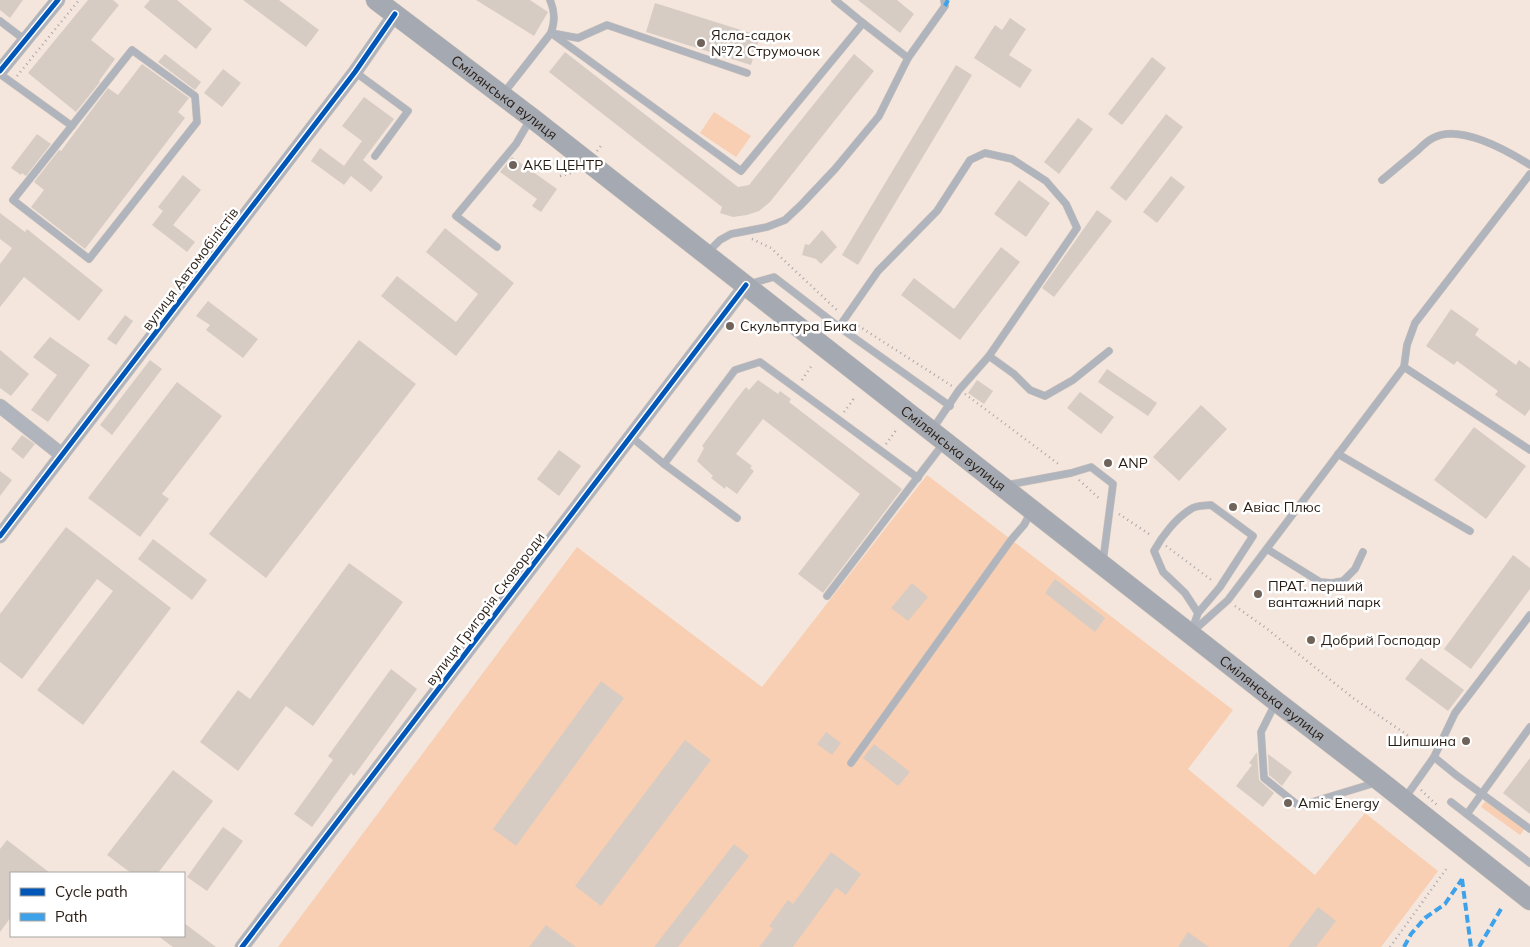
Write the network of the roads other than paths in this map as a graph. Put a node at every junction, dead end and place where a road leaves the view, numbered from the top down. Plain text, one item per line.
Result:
1 (58, 0) edge
2 (376, 0) edge
3 (550, 0) edge
4 (835, 0) edge
5 (944, 0) edge
6 (395, 14) junction
7 (0, 21) edge
8 (863, 23) junction
9 (551, 33) junction
10 (25, 40) junction
11 (908, 58) junction
12 (356, 72) junction
13 (0, 73) edge
14 (747, 73) dead end
15 (502, 95) junction
16 (532, 118) junction
17 (72, 126) junction
18 (374, 156) dead end
19 (1530, 165) edge
20 (1530, 174) edge
21 (1382, 180) dead end
22 (497, 247) dead end
23 (706, 254) junction
24 (746, 285) junction
25 (839, 327) junction
26 (1109, 351) dead end
27 (989, 356) junction
28 (1404, 367) junction
29 (0, 406) edge
30 (950, 406) junction
31 (630, 436) junction
32 (938, 436) junction
33 (1530, 450) edge
34 (1338, 454) junction
35 (62, 455) junction
36 (664, 464) junction
37 (918, 478) junction
38 (1002, 486) junction
39 (1033, 510) junction
40 (737, 518) dead end
41 (1470, 531) dead end
42 (0, 536) edge
43 (1267, 549) junction
44 (1363, 552) dead end
45 (1102, 564) junction
46 (827, 596) dead end
47 (1198, 613) junction
48 (1530, 615) edge
49 (1190, 633) junction
50 (1276, 702) junction
51 (1530, 727) edge
52 (1434, 757) junction
53 (851, 763) dead end
54 (1380, 781) junction
55 (1409, 792) junction
56 (1481, 793) junction
57 (1451, 802) dead end
58 (1466, 814) junction
59 (1530, 829) edge
60 (1530, 863) edge
61 (1530, 900) edge
62 (242, 947) edge

1 - 10 street
2 - 6 main road, Смілянська вулиця
3 - 9 lane
4 - 8 lane
5 - 11 lane
6 - 12 street, вулиця Автомобілістів
6 - 15 main road, Смілянська вулиця
7 - 10 lane
8 - 9 lane
8 - 11 lane
9 - 14 lane
9 - 15 lane
10 - 13 street
11 - 23 lane
12 - 18 lane
12 - 35 street, вулиця Автомобілістів
13 - 17 lane
15 - 16 main road, Смілянська вулиця
16 - 22 lane
16 - 23 main road, Смілянська вулиця
17 - 17 lane
19 - 21 lane
20 - 28 lane
23 - 24 main road, Смілянська вулиця
24 - 25 lane
24 - 31 street, вулиця Григорія Сковороди
24 - 32 main road, Смілянська вулиця
25 - 27 lane
25 - 30 lane
26 - 27 lane
27 - 30 lane
28 - 33 lane
28 - 34 lane
29 - 35 street
30 - 32 lane
31 - 36 lane
31 - 62 street, вулиця Григорія Сковороди
32 - 37 lane
32 - 38 main road, Смілянська вулиця
34 - 41 lane
34 - 43 lane
35 - 42 street, вулиця Автомобілістів
36 - 37 lane
36 - 40 lane
37 - 46 lane
38 - 39 main road, Смілянська вулиця
38 - 45 lane
39 - 45 main road, Смілянська вулиця
39 - 53 lane
43 - 44 lane
43 - 49 lane
45 - 49 main road, Смілянська вулиця
47 - 47 lane
47 - 49 lane
48 - 52 lane
49 - 50 main road, Смілянська вулиця
50 - 54 main road, Смілянська вулиця
50 - 54 lane
51 - 56 lane
52 - 55 lane
52 - 56 lane
54 - 55 main road, Смілянська вулиця
55 - 61 main road, Смілянська вулиця
56 - 58 lane
56 - 59 lane
57 - 58 lane
58 - 60 lane

